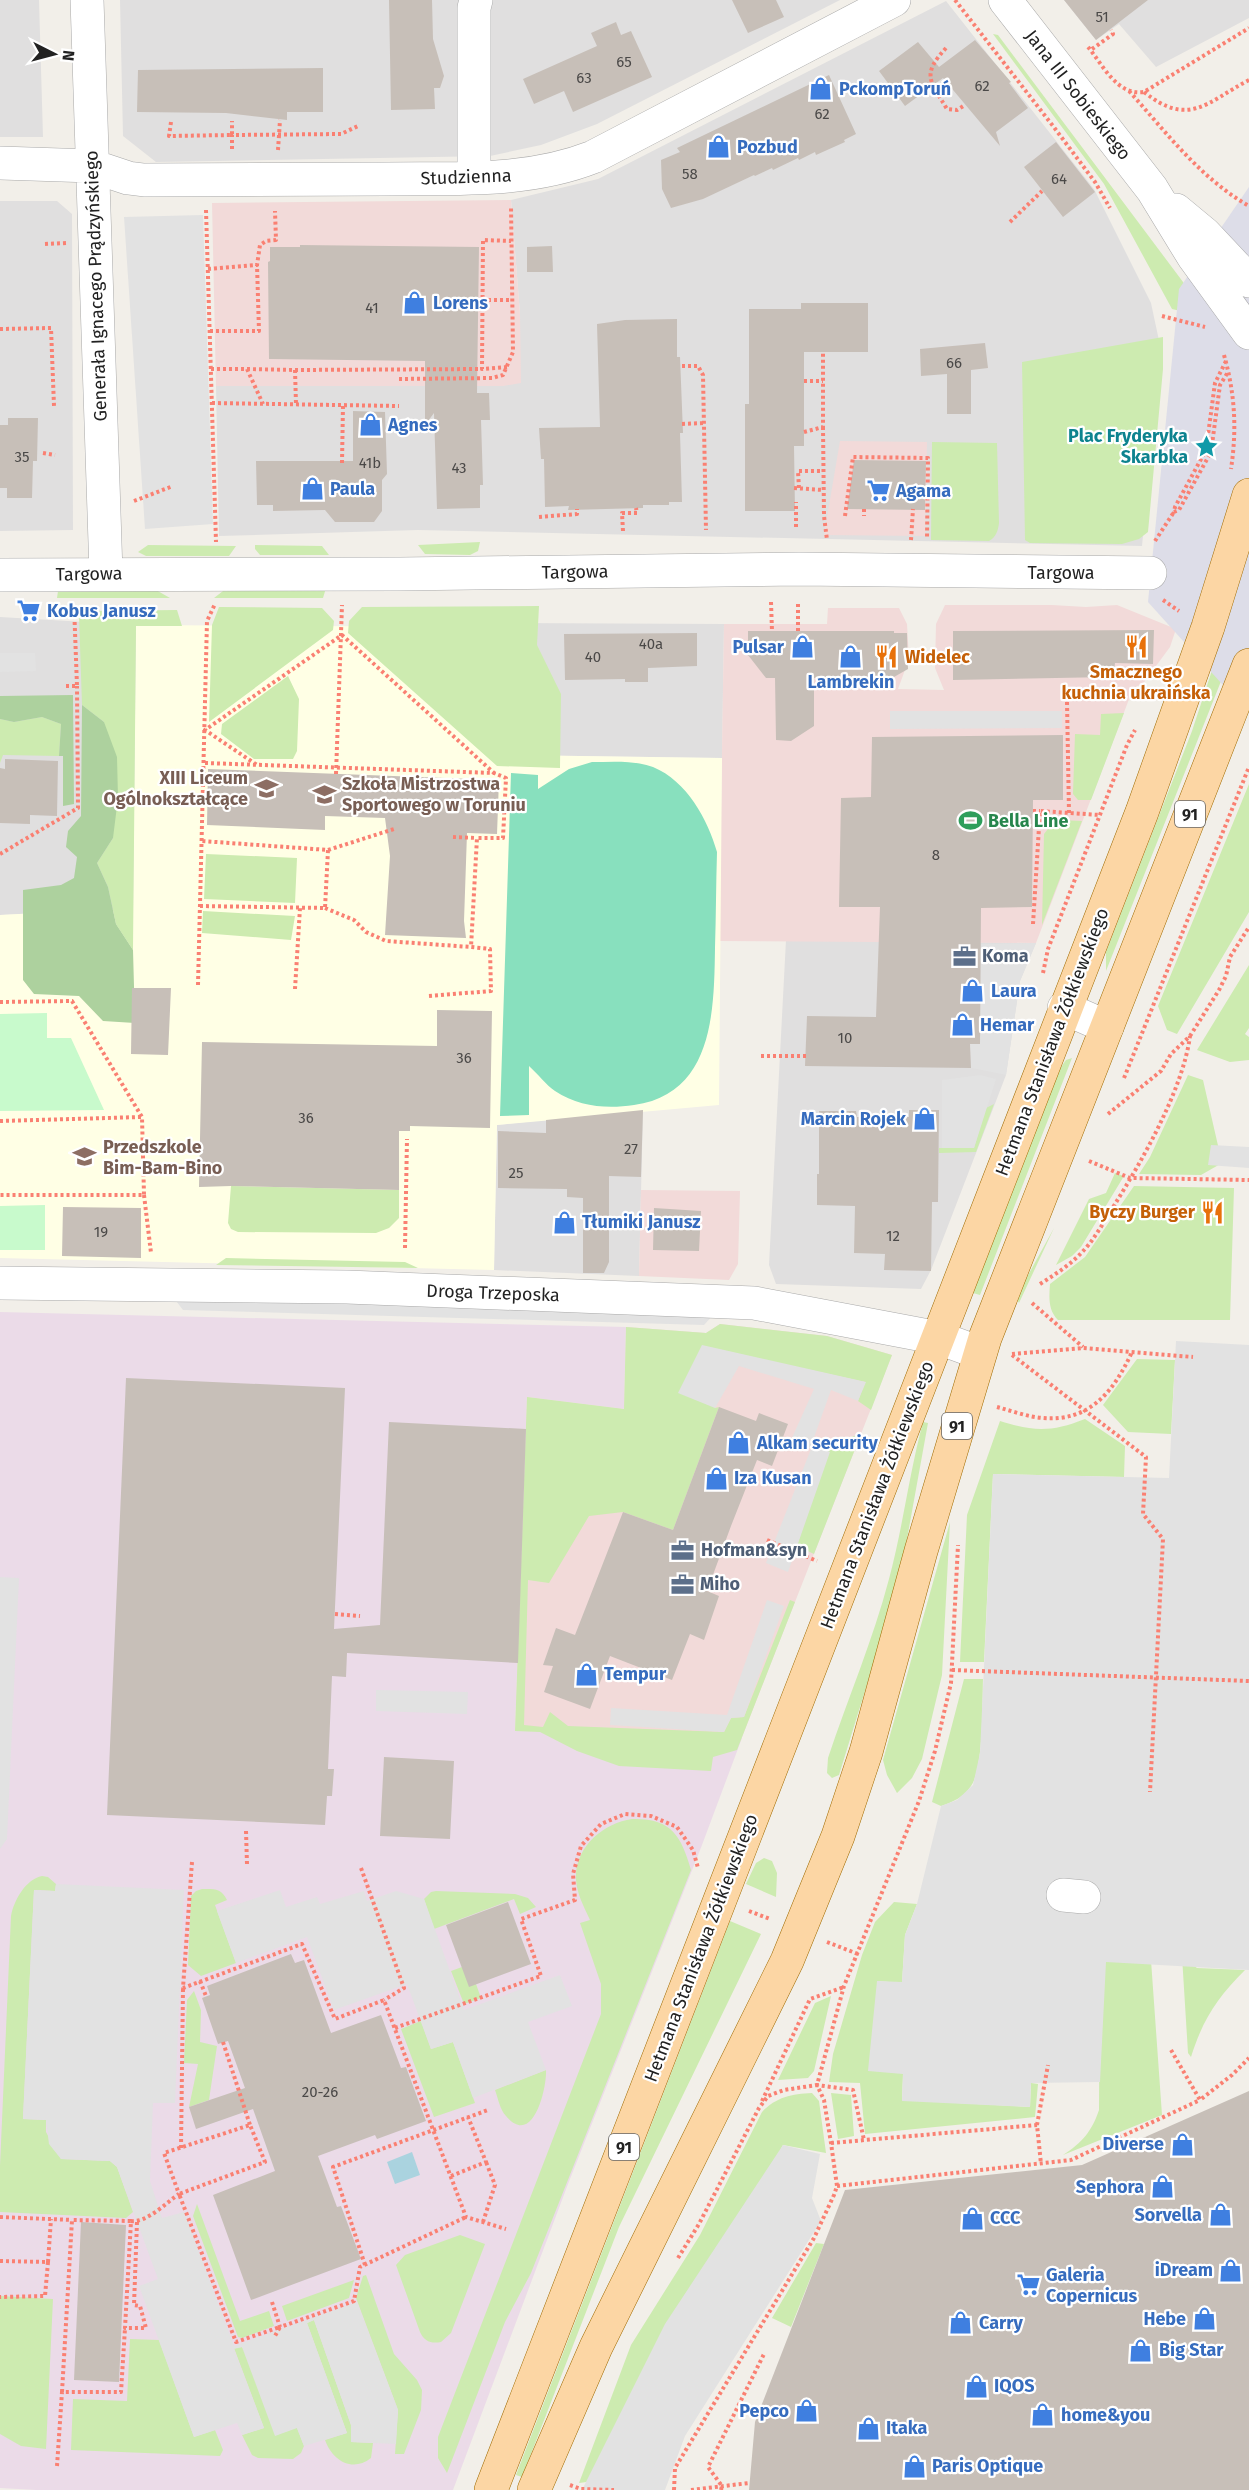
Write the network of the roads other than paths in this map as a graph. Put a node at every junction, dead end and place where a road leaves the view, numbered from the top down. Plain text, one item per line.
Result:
1 (87, 0) edge
2 (476, 0) edge
3 (894, 0) edge
4 (1005, 0) edge
5 (0, 163) edge
6 (92, 166) junction
7 (474, 178) junction
8 (1152, 189) junction
9 (1205, 234) junction
10 (1249, 244) edge
11 (1249, 281) edge
12 (1236, 341) edge
13 (1239, 487) edge
14 (1154, 572) road end
15 (106, 573) junction
16 (0, 575) edge
17 (1249, 665) edge
18 (1064, 1008) junction
19 (1107, 1027) junction
20 (0, 1283) edge
21 (939, 1338) junction
22 (1000, 1357) junction
23 (491, 2490) edge
24 (534, 2490) edge

1 - 6 street, Generała Ignacego Prądzyńskiego
2 - 7 street
3 - 7 street, Studzienna
4 - 8 street, Jana III Sobieskiego
5 - 6 street, Studzienna
6 - 7 street, Studzienna
6 - 15 street, Generała Ignacego Prądzyńskiego
8 - 9 street, Jana III Sobieskiego
8 - 12 street, Jana III Sobieskiego
9 - 10 street, Jana III Sobieskiego
9 - 11 street, Jana III Sobieskiego
13 - 18 main road, Hetmana Stanisława Żółkiewskiego / 91
14 - 15 street, Targowa
15 - 16 street, Targowa
17 - 19 main road, 91
18 - 19 street
18 - 21 main road, Hetmana Stanisława Żółkiewskiego / 91
19 - 22 main road, 91
20 - 21 street, Droga Trzeposka
21 - 22 street, Droga Trzeposka
21 - 23 main road, Hetmana Stanisława Żółkiewskiego / 91
22 - 24 main road, 91

